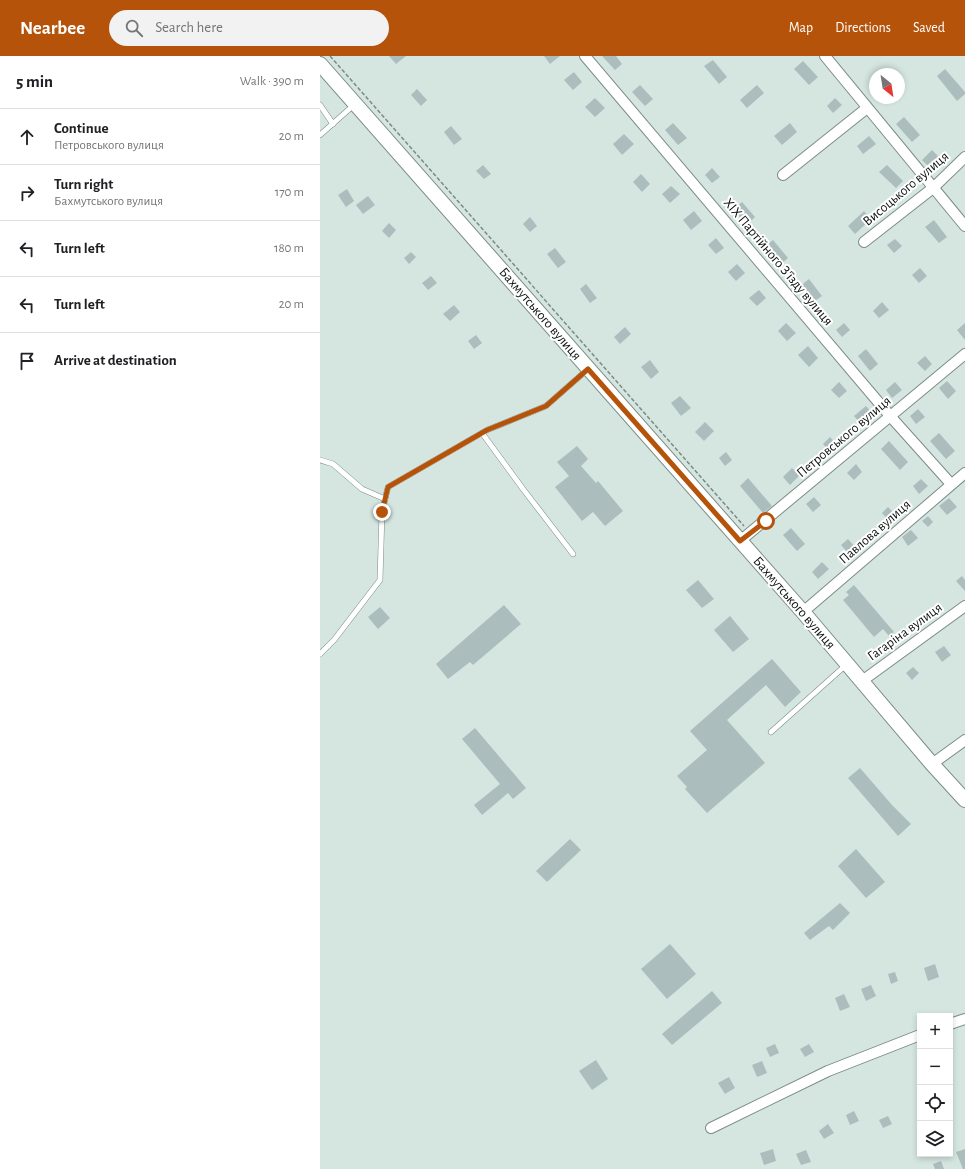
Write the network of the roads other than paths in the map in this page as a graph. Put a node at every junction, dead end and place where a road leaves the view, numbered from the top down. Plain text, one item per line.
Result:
1 (585, 56) edge
2 (825, 56) edge
3 (320, 64) edge
4 (356, 103) junction
5 (320, 105) edge
6 (867, 108) junction
7 (332, 124) junction
8 (320, 134) edge
9 (965, 157) edge
10 (783, 174) dead end
11 (933, 188) junction
12 (965, 226) edge
13 (864, 242) dead end
14 (965, 354) edge
15 (588, 369) junction
16 (891, 417) junction
17 (482, 432) junction
18 (320, 460) edge
19 (965, 473) edge
20 (951, 484) junction
21 (385, 499) junction
22 (745, 537) junction
23 (573, 554) dead end
24 (965, 606) edge
25 (803, 612) junction
26 (320, 654) edge
27 (847, 664) junction
28 (862, 681) junction
29 (771, 732) dead end
30 (965, 740) edge
31 (932, 764) junction
32 (965, 800) edge
33 (965, 1020) edge
34 (953, 1023) edge
35 (917, 1036) edge
36 (711, 1128) dead end

1 - 16 street, XIX Партійного З'їзду вулиця
2 - 6 street
3 - 4 main road, Бахмутського вулиця
4 - 7 lane
4 - 15 main road, Бахмутського вулиця
5 - 7 lane
6 - 10 street
6 - 11 street
7 - 8 lane
9 - 11 street, Висоцького вулиця
11 - 12 street
11 - 13 street, Висоцького вулиця
14 - 16 street, Петровського вулиця
15 - 17 lane
15 - 22 main road, Бахмутського вулиця
16 - 20 street, XIX Партійного З'їзду вулиця
16 - 22 street, Петровського вулиця
17 - 21 lane
17 - 23 lane
18 - 21 lane
19 - 20 street, Павлова вулиця
20 - 25 street, Павлова вулиця
21 - 26 lane
22 - 25 main road, Бахмутського вулиця
24 - 28 street, Гагаріна вулиця
25 - 27 main road, Бахмутського вулиця
27 - 28 main road, Бахмутського вулиця
27 - 29 lane
28 - 31 main road, Бахмутського вулиця
30 - 31 street
31 - 32 main road, Бахмутського вулиця
33 - 34 street
35 - 36 street

